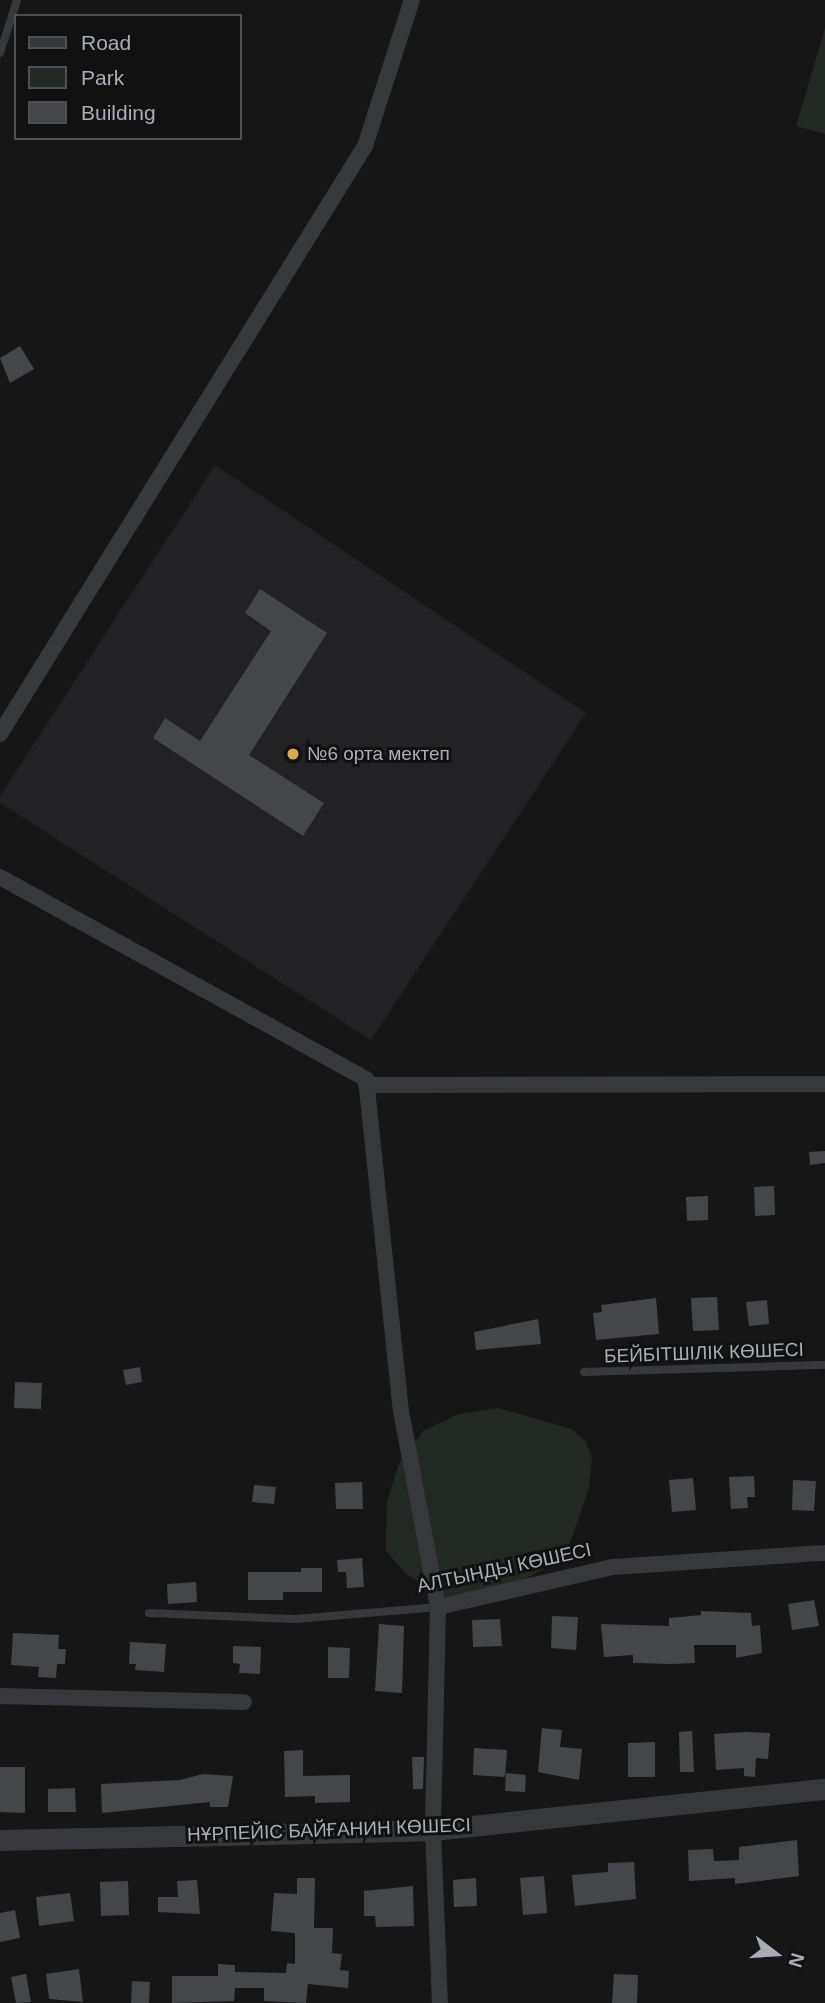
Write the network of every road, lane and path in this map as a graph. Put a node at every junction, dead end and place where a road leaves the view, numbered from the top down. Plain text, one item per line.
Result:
1 (17, 0) edge
2 (412, 0) edge
3 (0, 53) edge
4 (0, 734) edge
5 (0, 877) edge
6 (825, 1084) edge
7 (366, 1085) junction
8 (825, 1365) edge
9 (584, 1372) dead end
10 (825, 1553) edge
11 (439, 1607) junction
12 (149, 1613) dead end
13 (0, 1696) edge
14 (244, 1702) dead end
15 (825, 1789) edge
16 (433, 1830) junction
17 (0, 1840) edge
18 (440, 2003) edge

1 - 3 lane
2 - 4 street
5 - 7 street
6 - 7 street
7 - 11 street
8 - 9 lane, БЕЙБІТШІЛІК КӨШЕСІ
10 - 11 street, АЛТЫНДЫ КӨШЕСІ
11 - 12 lane, АЛТЫНДЫ КӨШЕСІ
11 - 16 street
13 - 14 street
15 - 16 street, НҰРПЕЙІС БАЙҒАНИН КӨШЕСІ
16 - 17 street, НҰРПЕЙІС БАЙҒАНИН КӨШЕСІ
16 - 18 street

